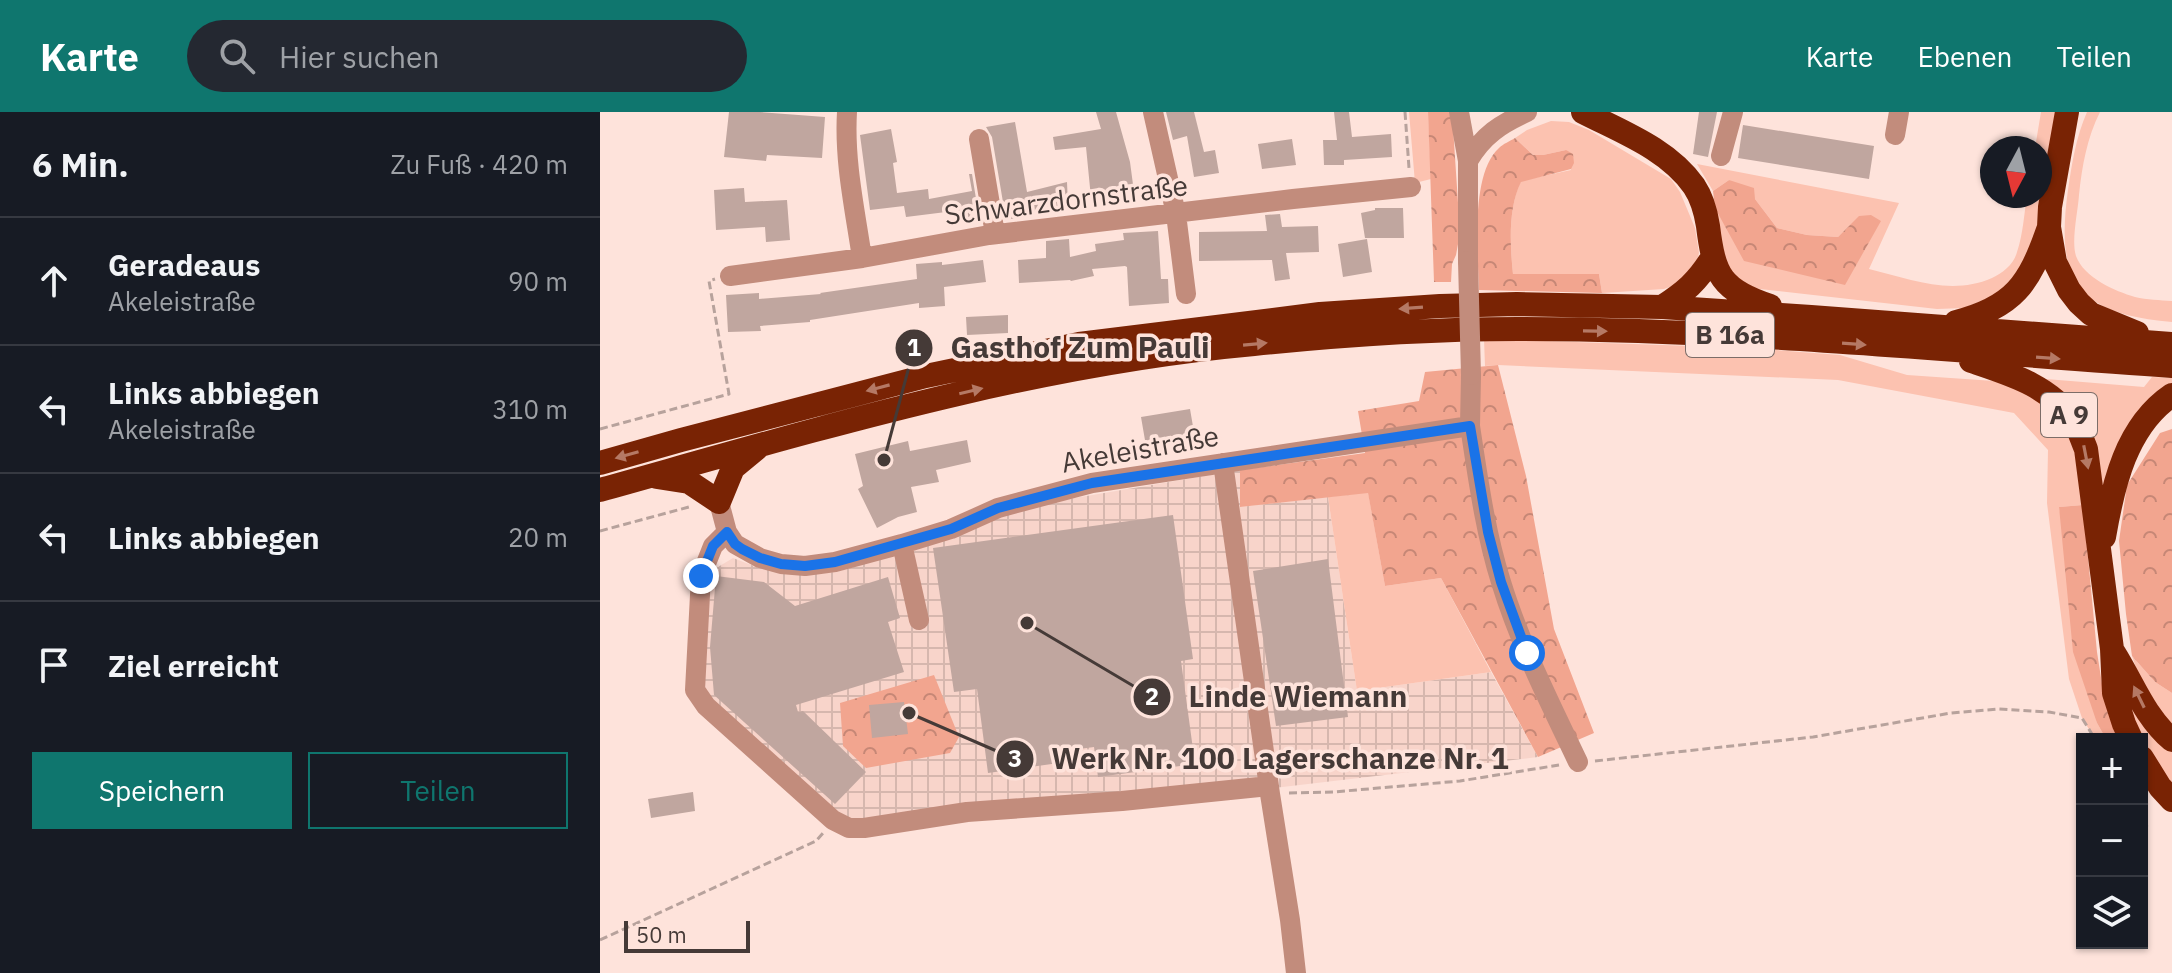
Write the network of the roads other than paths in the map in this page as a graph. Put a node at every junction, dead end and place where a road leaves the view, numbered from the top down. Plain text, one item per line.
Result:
1 (847, 112) edge
2 (1153, 112) edge
3 (1459, 112) edge
4 (1527, 112) edge
5 (1583, 112) edge
6 (1733, 112) edge
7 (1899, 112) edge
8 (2067, 112) edge
9 (1895, 135) dead end
10 (979, 139) dead end
11 (1721, 156) dead end
12 (1468, 161) junction
13 (1411, 187) road end
14 (1176, 214) junction
15 (2049, 227) junction
16 (995, 234) junction
17 (862, 258) junction
18 (1712, 258) junction
19 (730, 276) road end
20 (1186, 294) dead end
21 (1662, 307) junction
22 (1811, 317) junction
23 (1938, 326) junction
24 (1943, 351) junction
25 (2170, 351) edge
26 (2172, 395) edge
27 (1470, 426) junction
28 (760, 446) junction
29 (600, 463) edge
30 (1223, 463) junction
31 (651, 476) junction
32 (600, 490) edge
33 (719, 502) junction
34 (727, 532) junction
35 (902, 544) junction
36 (2100, 555) junction
37 (919, 620) dead end
38 (2112, 649) junction
39 (2128, 733) edge
40 (2172, 740) edge
41 (1578, 762) road end
42 (2148, 768) edge
43 (1270, 790) junction
44 (2172, 800) edge
45 (1296, 973) edge

1 - 17 street
2 - 14 street
3 - 12 street
4 - 12 street
5 - 18 highway
6 - 11 street
7 - 9 street
8 - 15 highway
10 - 16 street
12 - 27 street, bridge
13 - 14 street, Schwarzdornstraße
14 - 16 street, Schwarzdornstraße
14 - 20 street
15 - 23 highway
15 - 25 highway
16 - 17 street, Schwarzdornstraße
17 - 19 street, Schwarzdornstraße
18 - 21 highway
18 - 22 highway
21 - 22 highway, B 16a
21 -> 29 highway, B 16a
22 - 23 highway, B 16a
23 - 25 highway, B 16a
24 -> 25 highway, B 16a
28 -> 24 highway, B 16a
24 -> 36 highway, A 9
26 - 36 highway, A 9
27 - 30 street, Akeleistraße
27 - 41 street
28 - 31 highway, B 16a
28 - 33 highway
30 - 35 street, Akeleistraße
30 - 43 street
31 - 32 highway, B 16a
31 - 33 highway
33 - 34 street
34 - 35 street, Akeleistraße
34 - 43 street
35 - 37 street
36 - 38 highway, A 9
38 - 39 highway, A 9
40 -> 38 highway, A 9
42 - 44 highway
43 - 45 street

